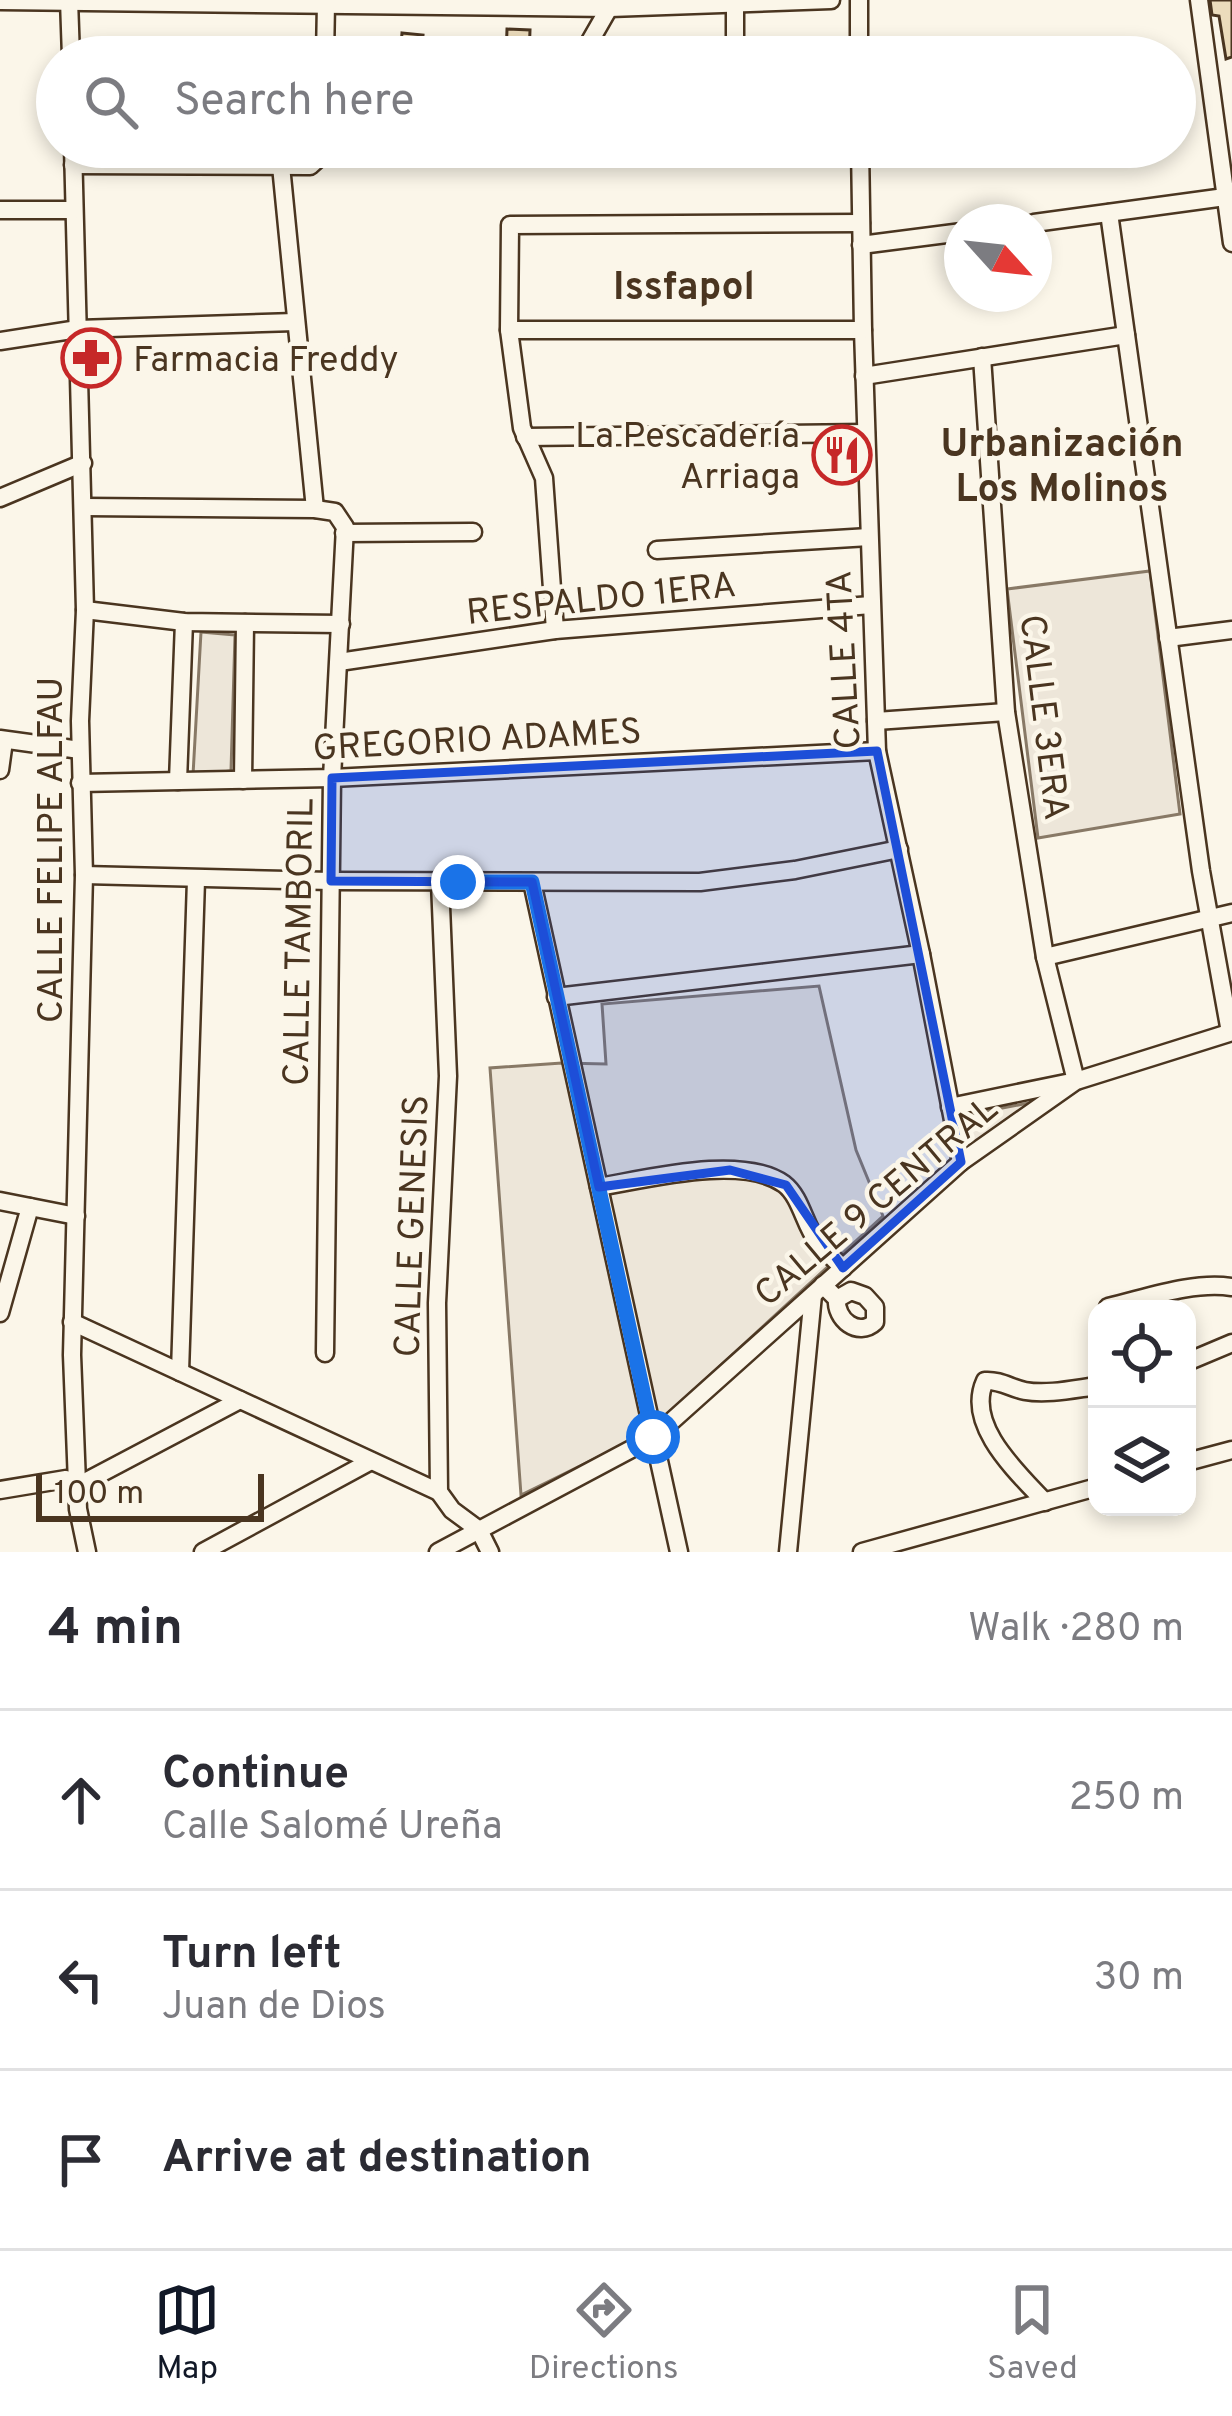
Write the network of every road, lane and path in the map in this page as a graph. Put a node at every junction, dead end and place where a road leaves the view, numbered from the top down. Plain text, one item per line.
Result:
1 (69, 0) edge
2 (831, 0) edge
3 (859, 0) edge
4 (1199, 0) edge
5 (0, 1) edge
6 (326, 3) junction
7 (735, 3) junction
8 (612, 4) edge
9 (70, 36) edge
10 (325, 36) edge
11 (593, 36) edge
12 (736, 36) edge
13 (859, 36) edge
14 (73, 168) edge
15 (281, 168) edge
16 (860, 168) edge
17 (1225, 197) junction
18 (0, 210) edge
19 (74, 210) junction
20 (1109, 213) junction
21 (1052, 221) edge
22 (861, 224) junction
23 (944, 234) edge
24 (1232, 243) edge
25 (861, 245) junction
26 (295, 322) junction
27 (78, 329) junction
28 (509, 330) junction
29 (863, 330) junction
30 (1126, 334) junction
31 (0, 341) edge
32 (982, 357) junction
33 (864, 376) junction
34 (866, 433) junction
35 (525, 437) junction
36 (83, 463) junction
37 (0, 499) edge
38 (85, 508) junction
39 (315, 509) junction
40 (473, 532) dead end
41 (344, 533) junction
42 (869, 537) junction
43 (657, 550) dead end
44 (871, 605) junction
45 (86, 610) junction
46 (184, 622) junction
47 (245, 622) junction
48 (341, 624) junction
49 (556, 630) junction
50 (1232, 630) edge
51 (1168, 638) junction
52 (339, 662) junction
53 (1006, 712) junction
54 (876, 721) junction
55 (2, 740) edge
56 (80, 750) junction
57 (878, 751) junction
58 (0, 770) edge
59 (332, 778) junction
60 (243, 780) junction
61 (178, 782) junction
62 (80, 783) junction
63 (898, 849) junction
64 (84, 875) junction
65 (196, 880) junction
66 (331, 881) junction
67 (440, 882) junction
68 (532, 882) junction
69 (1232, 913) edge
70 (1210, 918) junction
71 (921, 954) junction
72 (1045, 957) junction
73 (556, 997) junction
74 (1231, 1032) edge
75 (1076, 1081) junction
76 (950, 1107) junction
77 (961, 1162) junction
78 (599, 1187) junction
79 (0, 1201) edge
80 (30, 1208) junction
81 (76, 1216) junction
82 (843, 1268) junction
83 (1232, 1287) edge
84 (818, 1290) junction
85 (837, 1299) dead end
86 (1139, 1300) edge
87 (0, 1312) edge
88 (72, 1322) junction
89 (1232, 1343) edge
90 (325, 1353) dead end
91 (1196, 1358) edge
92 (180, 1372) junction
93 (1088, 1387) edge
94 (240, 1400) junction
95 (653, 1437) junction
96 (1232, 1450) edge
97 (371, 1460) junction
98 (1196, 1460) edge
99 (79, 1484) junction
100 (0, 1490) edge
101 (1088, 1490) edge
102 (439, 1492) junction
103 (1045, 1502) junction
104 (479, 1529) junction
105 (87, 1552) edge
106 (202, 1552) edge
107 (438, 1552) edge
108 (490, 1552) edge
109 (679, 1552) edge
110 (788, 1552) edge
111 (862, 1552) edge

1 - 5 street
1 - 6 street
1 - 9 street
2 - 7 street
3 - 13 street
4 - 17 street
6 - 8 street
6 - 10 street
7 - 8 street
7 - 12 street
8 - 11 street
14 - 19 street, CALLE FELIPE ALFAU
15 - 26 street
16 - 22 street, CALLE 4TA
17 - 20 street
17 - 24 street
18 - 19 street
19 - 27 street, CALLE FELIPE ALFAU
20 - 21 street
20 - 30 street
22 - 25 street, CALLE 4TA
22 - 28 street
23 - 25 street
25 - 29 street, CALLE 4TA
26 - 27 street
26 - 39 street
27 - 31 street
27 - 36 street, CALLE FELIPE ALFAU
28 - 29 street
28 - 35 street
29 - 33 street, CALLE 4TA
30 - 32 street
30 - 51 street
32 - 33 street
32 - 53 street, CALLE 3ERA
33 - 34 street, CALLE 4TA
34 - 35 street
34 - 42 street, CALLE 4TA
35 - 49 street
36 - 37 street
36 - 38 street, CALLE FELIPE ALFAU
38 - 39 street
38 - 45 street, CALLE FELIPE ALFAU
39 - 41 street
40 - 41 street
41 - 48 street, CALLE TAMBORIL
42 - 43 street
42 - 44 street, CALLE 4TA
44 - 49 street, RESPALDO 1ERA
44 - 54 street, CALLE 4TA
45 - 46 street
45 - 56 street, CALLE FELIPE ALFAU
46 - 47 street
46 - 61 street
47 - 48 street
47 - 60 street
48 - 52 street, CALLE TAMBORIL
49 - 52 street, RESPALDO 1ERA
50 - 51 street
51 - 70 street
52 - 59 street, CALLE TAMBORIL
53 - 54 street
53 - 72 street, CALLE 3ERA
54 - 57 street, CALLE 4TA
55 - 56 street
55 - 58 street
56 - 62 street, CALLE FELIPE ALFAU
57 - 59 street, GREGORIO ADAMES
57 - 63 street, CALLE 4TA
59 - 60 street, GREGORIO ADAMES
59 - 66 street, CALLE TAMBORIL
60 - 61 street, GREGORIO ADAMES
61 - 62 street, GREGORIO ADAMES
62 - 64 street, CALLE FELIPE ALFAU
63 - 68 street
63 - 71 street, CALLE 4TA
64 - 65 street
64 - 81 street, CALLE FELIPE ALFAU
65 - 66 street
65 - 92 street
66 - 67 street
66 - 90 street, CALLE TAMBORIL
67 - 68 street
67 - 102 street, CALLE GENESIS
68 - 73 street
69 - 70 street
70 - 72 street
70 - 74 street
71 - 73 street
71 - 76 street, CALLE 4TA
72 - 75 street, CALLE 3ERA
73 - 78 street
74 - 75 street, CALLE 9 CENTRAL
75 - 76 street
75 - 77 street, CALLE 9 CENTRAL
76 - 77 street, CALLE 4TA
77 - 82 street, CALLE 9 CENTRAL
78 - 82 street
78 - 95 street
79 - 80 street
80 - 81 street
80 - 87 street
81 - 88 street, CALLE FELIPE ALFAU
82 - 84 street, CALLE 9 CENTRAL
83 - 86 street
84 - 85 street
84 - 95 street, CALLE 9 CENTRAL
84 - 110 street
88 - 92 street
88 - 99 street, CALLE FELIPE ALFAU
89 - 91 street
92 - 94 street
93 - 103 street
94 - 97 street
94 - 99 street
95 - 104 street, CALLE 9 CENTRAL
95 - 109 street
96 - 98 street
97 - 102 street
97 - 106 street
99 - 100 street
99 - 105 street, CALLE FELIPE ALFAU
101 - 103 street
102 - 104 street
103 - 111 street
104 - 107 street, CALLE 9 CENTRAL
104 - 108 street

